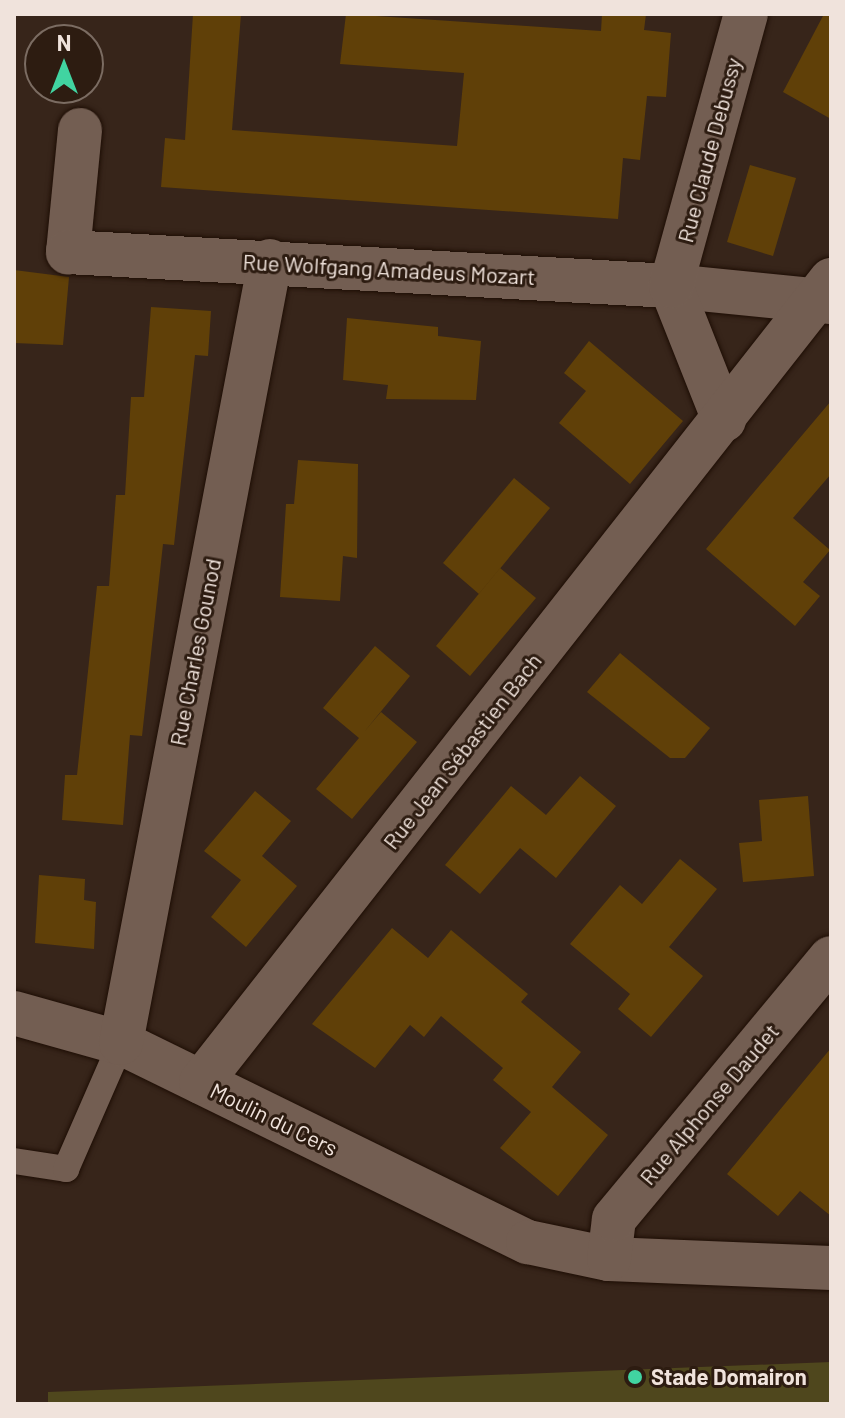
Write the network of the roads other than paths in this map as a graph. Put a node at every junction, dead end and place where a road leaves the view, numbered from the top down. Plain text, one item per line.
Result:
1 (746, 14) edge
2 (80, 130) dead end
3 (270, 261) junction
4 (671, 286) junction
5 (828, 294) edge
6 (724, 420) junction
7 (831, 958) edge
8 (14, 1013) edge
9 (121, 1043) junction
10 (201, 1082) junction
11 (14, 1161) edge
12 (609, 1259) junction
13 (831, 1268) edge

1 - 4 street, Rue Claude Debussy
2 - 3 street, Rue Wolfgang Amadeus Mozart
3 - 4 street, Rue Wolfgang Amadeus Mozart
3 - 9 street, Rue Charles Gounod
4 - 5 street, Rue Wolfgang Amadeus Mozart
4 - 6 street
5 - 6 street, Rue Jean Sébastien Bach
6 - 10 street, Rue Jean Sébastien Bach
7 - 12 street, Rue Alphonse Daudet
8 - 9 street, Moulin du Cers
9 - 10 street, Moulin du Cers
9 - 11 lane
10 - 12 street, Moulin du Cers
12 - 13 street, Moulin du Cers

